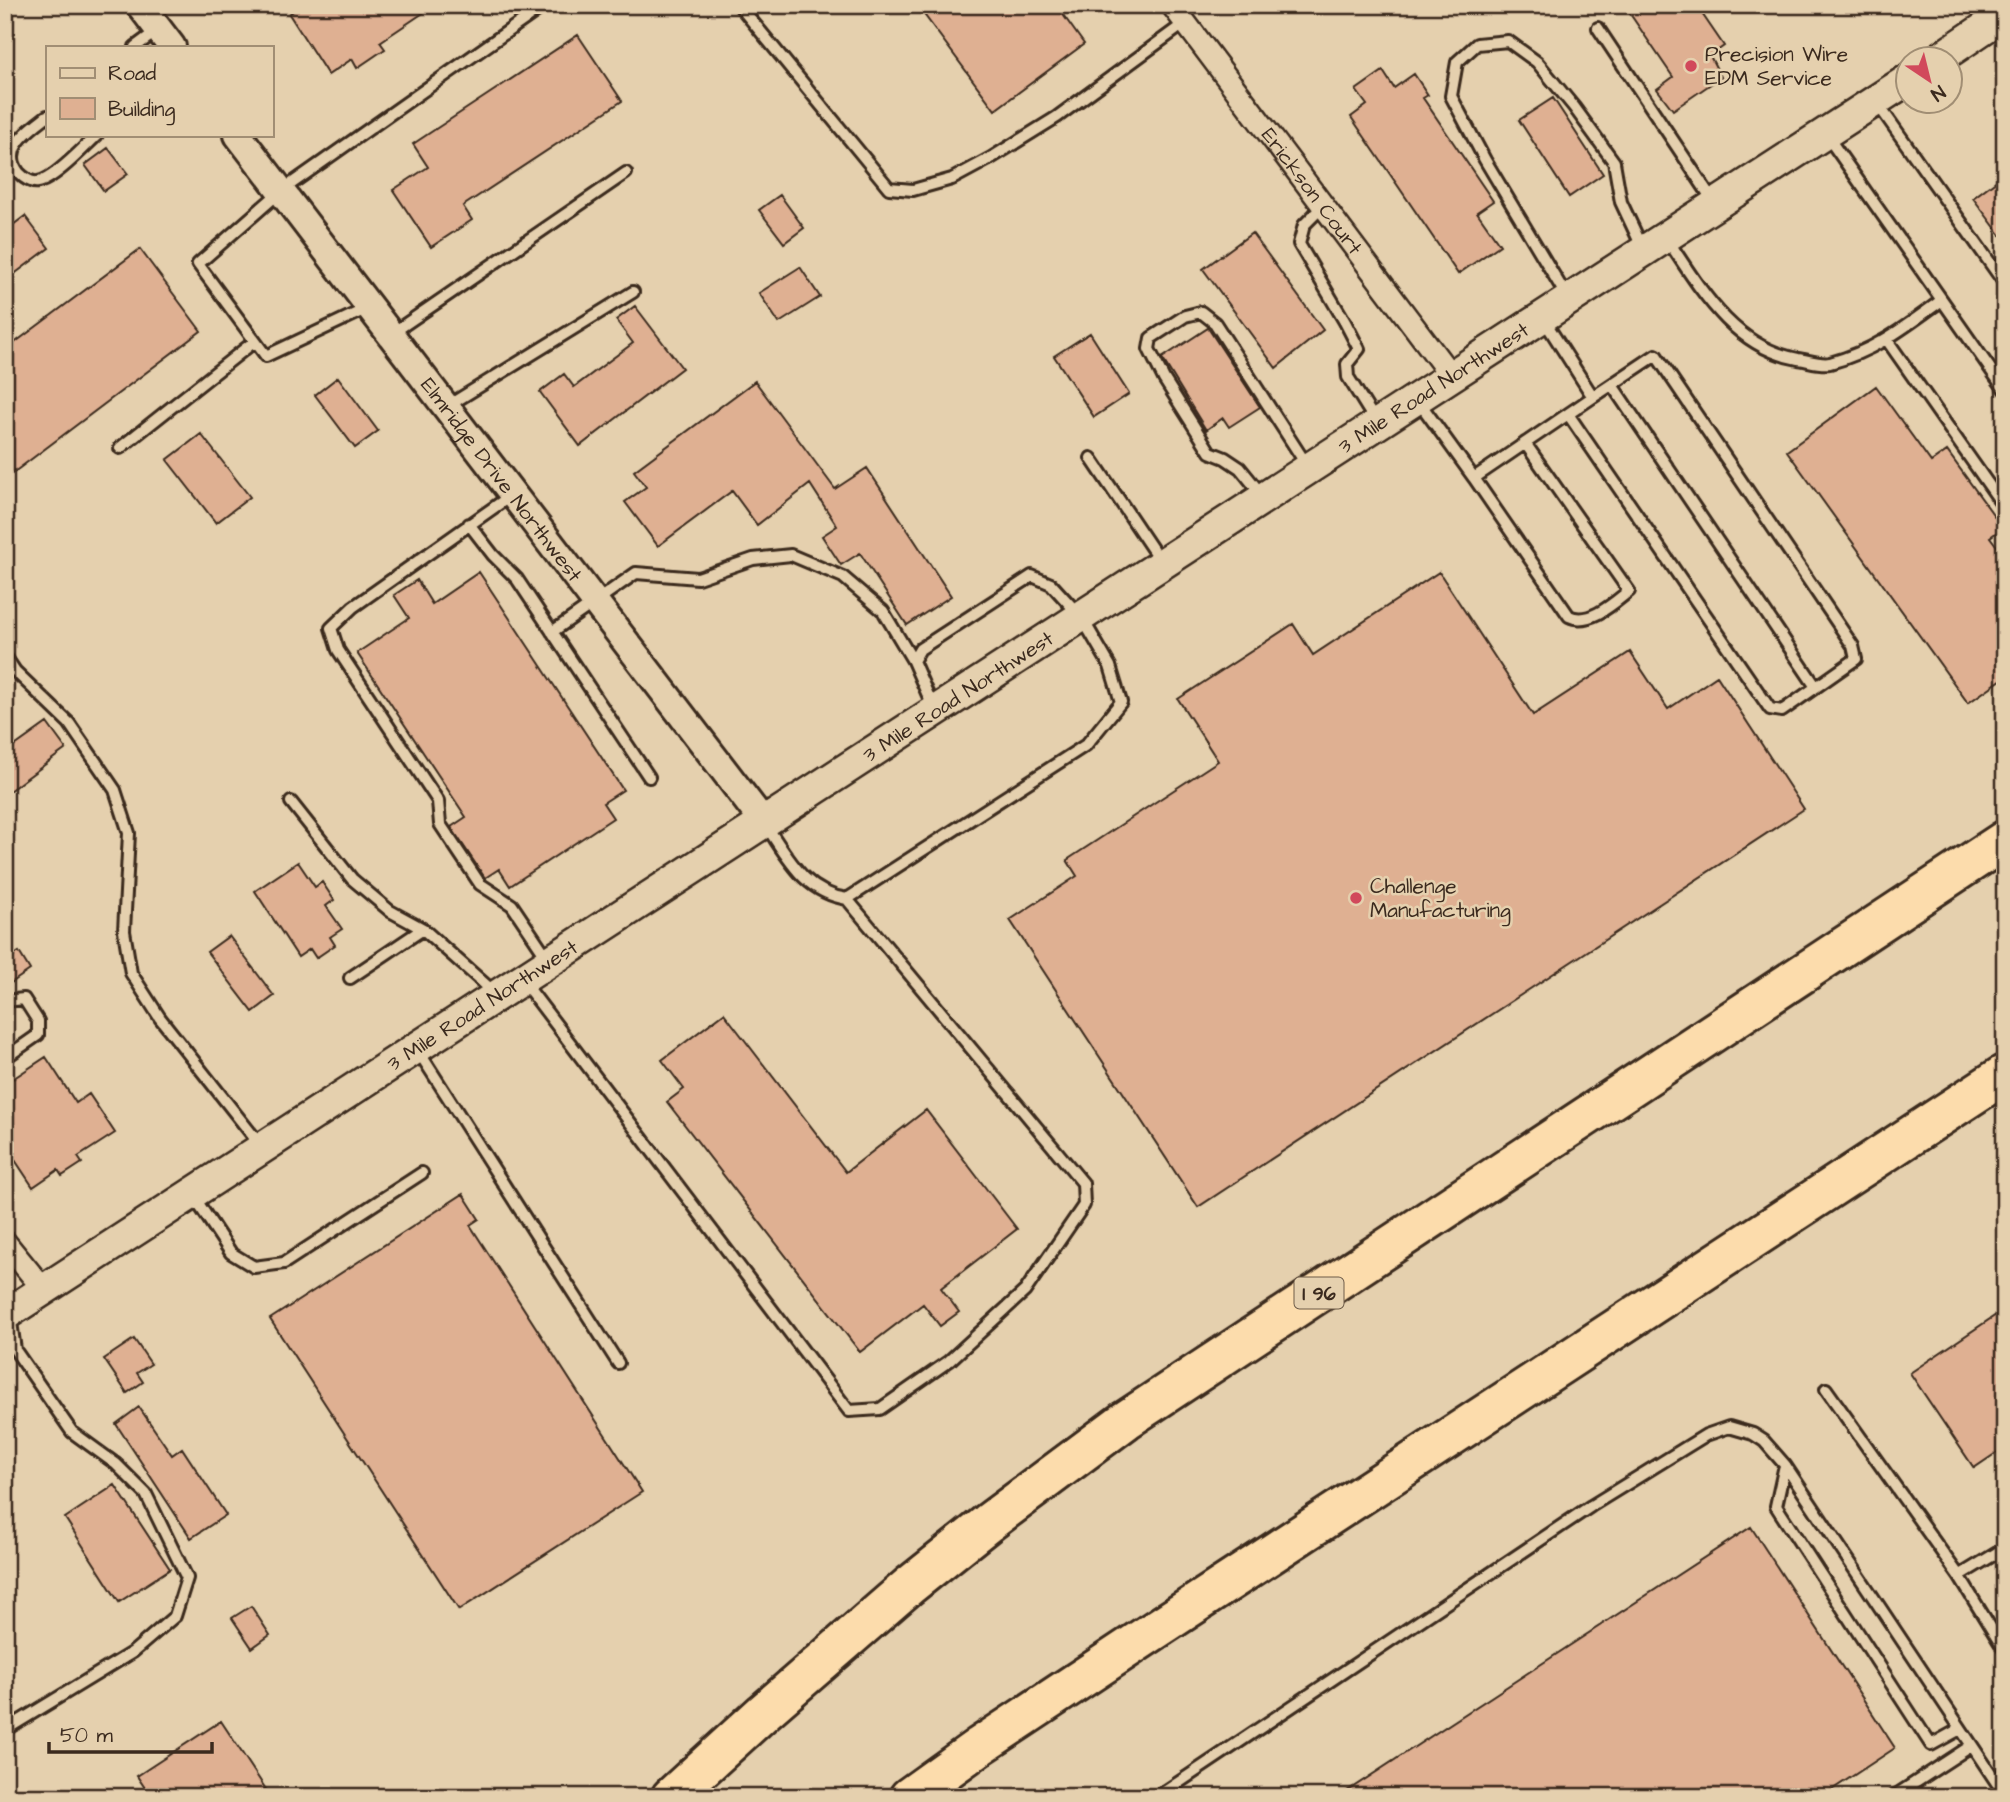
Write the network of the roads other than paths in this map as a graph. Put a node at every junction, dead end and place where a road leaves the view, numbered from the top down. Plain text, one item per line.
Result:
1 (140, 5) edge
2 (545, 5) edge
3 (739, 5) edge
4 (1172, 5) edge
5 (2005, 15) edge
6 (1185, 23) junction
7 (1598, 28) dead end
8 (165, 38) edge
9 (138, 46) edge
10 (1958, 46) edge
11 (1895, 88) edge
12 (1875, 100) junction
13 (46, 117) edge
14 (1825, 134) junction
15 (96, 136) edge
16 (239, 136) edge
17 (626, 173) dead end
18 (281, 191) junction
19 (1716, 205) junction
20 (1323, 206) junction
21 (1655, 244) junction
22 (2005, 284) edge
23 (633, 292) dead end
24 (1570, 300) junction
25 (1942, 300) junction
26 (370, 307) junction
27 (1542, 318) junction
28 (390, 334) junction
29 (1888, 340) junction
30 (255, 341) junction
31 (1452, 377) junction
32 (1612, 385) junction
33 (2005, 390) edge
34 (1593, 397) junction
35 (1417, 399) junction
36 (446, 407) junction
37 (1568, 414) junction
38 (1377, 425) junction
39 (1525, 443) junction
40 (120, 448) dead end
41 (1091, 458) dead end
42 (1310, 469) junction
43 (1474, 478) junction
44 (513, 494) junction
45 (1265, 499) junction
46 (2005, 508) edge
47 (469, 524) junction
48 (1163, 565) junction
49 (596, 603) junction
50 (1082, 618) junction
51 (552, 632) junction
52 (5, 656) edge
53 (913, 661) junction
54 (1816, 688) junction
55 (935, 712) junction
56 (649, 777) dead end
57 (291, 802) dead end
58 (765, 824) junction
59 (2005, 840) edge
60 (846, 900) junction
61 (423, 929) junction
62 (551, 962) junction
63 (350, 978) dead end
64 (511, 988) junction
65 (5, 1001) edge
66 (417, 1049) junction
67 (5, 1058) edge
68 (2005, 1074) edge
69 (263, 1149) junction
70 (422, 1173) dead end
71 (192, 1194) junction
72 (5, 1242) edge
73 (44, 1290) junction
74 (7, 1311) edge
75 (618, 1363) dead end
76 (1826, 1389) dead end
77 (1785, 1465) junction
78 (2005, 1548) edge
79 (1959, 1576) junction
80 (2000, 1632) edge
81 (2005, 1651) edge
82 (1960, 1729) junction
83 (5, 1730) edge
84 (1971, 1746) junction
85 (2005, 1795) edge
86 (671, 1797) edge
87 (909, 1797) edge
88 (1157, 1797) edge
89 (1893, 1797) edge

1 - 8 street
2 - 18 lane
3 - 6 lane
4 - 6 street, Erickson Court
5 - 10 main road
6 - 20 street, Erickson Court
7 - 19 lane
8 - 9 lane
11 - 12 main road, 3 Mile Road Northwest
12 - 14 main road, 3 Mile Road Northwest
12 - 22 lane
13 - 15 lane
14 - 19 main road, 3 Mile Road Northwest
14 - 25 lane
16 - 18 street, Elmridge Drive Northwest
17 - 28 lane
18 - 26 street, Elmridge Drive Northwest
18 - 30 lane
19 - 21 main road, 3 Mile Road Northwest
20 - 31 street, Erickson Court
20 - 38 lane
21 - 24 main road, 3 Mile Road Northwest
21 - 24 lane
21 - 29 lane
23 - 36 lane
24 - 27 main road, 3 Mile Road Northwest
25 - 29 lane
25 - 33 lane
26 - 28 street, Elmridge Drive Northwest
26 - 30 lane
27 - 31 main road, 3 Mile Road Northwest
27 - 34 lane
28 - 36 street, Elmridge Drive Northwest
29 - 46 lane
30 - 40 lane
31 - 35 main road, 3 Mile Road Northwest
32 - 34 lane
32 - 54 lane
32 - 54 lane
34 - 37 lane
35 - 38 main road, 3 Mile Road Northwest
35 - 43 lane
36 - 44 street, Elmridge Drive Northwest
37 - 39 lane
37 - 54 lane
38 - 42 main road, 3 Mile Road Northwest
39 - 43 lane
39 - 43 lane
41 - 48 lane
42 - 45 main road, 3 Mile Road Northwest
42 - 45 lane
44 - 47 lane
44 - 49 street, Elmridge Drive Northwest
45 - 48 main road, 3 Mile Road Northwest
47 - 51 lane
47 - 62 lane
48 - 50 main road, 3 Mile Road Northwest
49 - 51 lane
49 - 53 lane
49 - 58 street, Elmridge Drive Northwest
50 - 53 lane
50 - 55 main road, 3 Mile Road Northwest
50 - 60 lane
51 - 56 lane
52 - 69 lane
53 - 55 lane
55 - 58 main road, 3 Mile Road Northwest
57 - 61 lane
58 - 60 lane
58 - 62 main road, 3 Mile Road Northwest
59 - 86 highway, I 96
60 - 64 lane
61 - 63 lane
61 - 64 lane
62 - 64 main road, 3 Mile Road Northwest
64 - 66 main road, 3 Mile Road Northwest
65 - 67 lane
66 - 69 main road, 3 Mile Road Northwest
66 - 75 lane
68 - 87 highway
69 - 71 main road, 3 Mile Road Northwest
70 - 71 lane
71 - 73 main road, 3 Mile Road Northwest
72 - 73 street
73 - 74 main road, 3 Mile Road Northwest
74 - 83 lane
76 - 79 lane
77 - 82 lane
77 - 82 lane
77 - 88 lane
78 - 79 lane
79 - 80 lane
80 - 81 lane
82 - 84 lane
84 - 85 lane
84 - 89 lane

